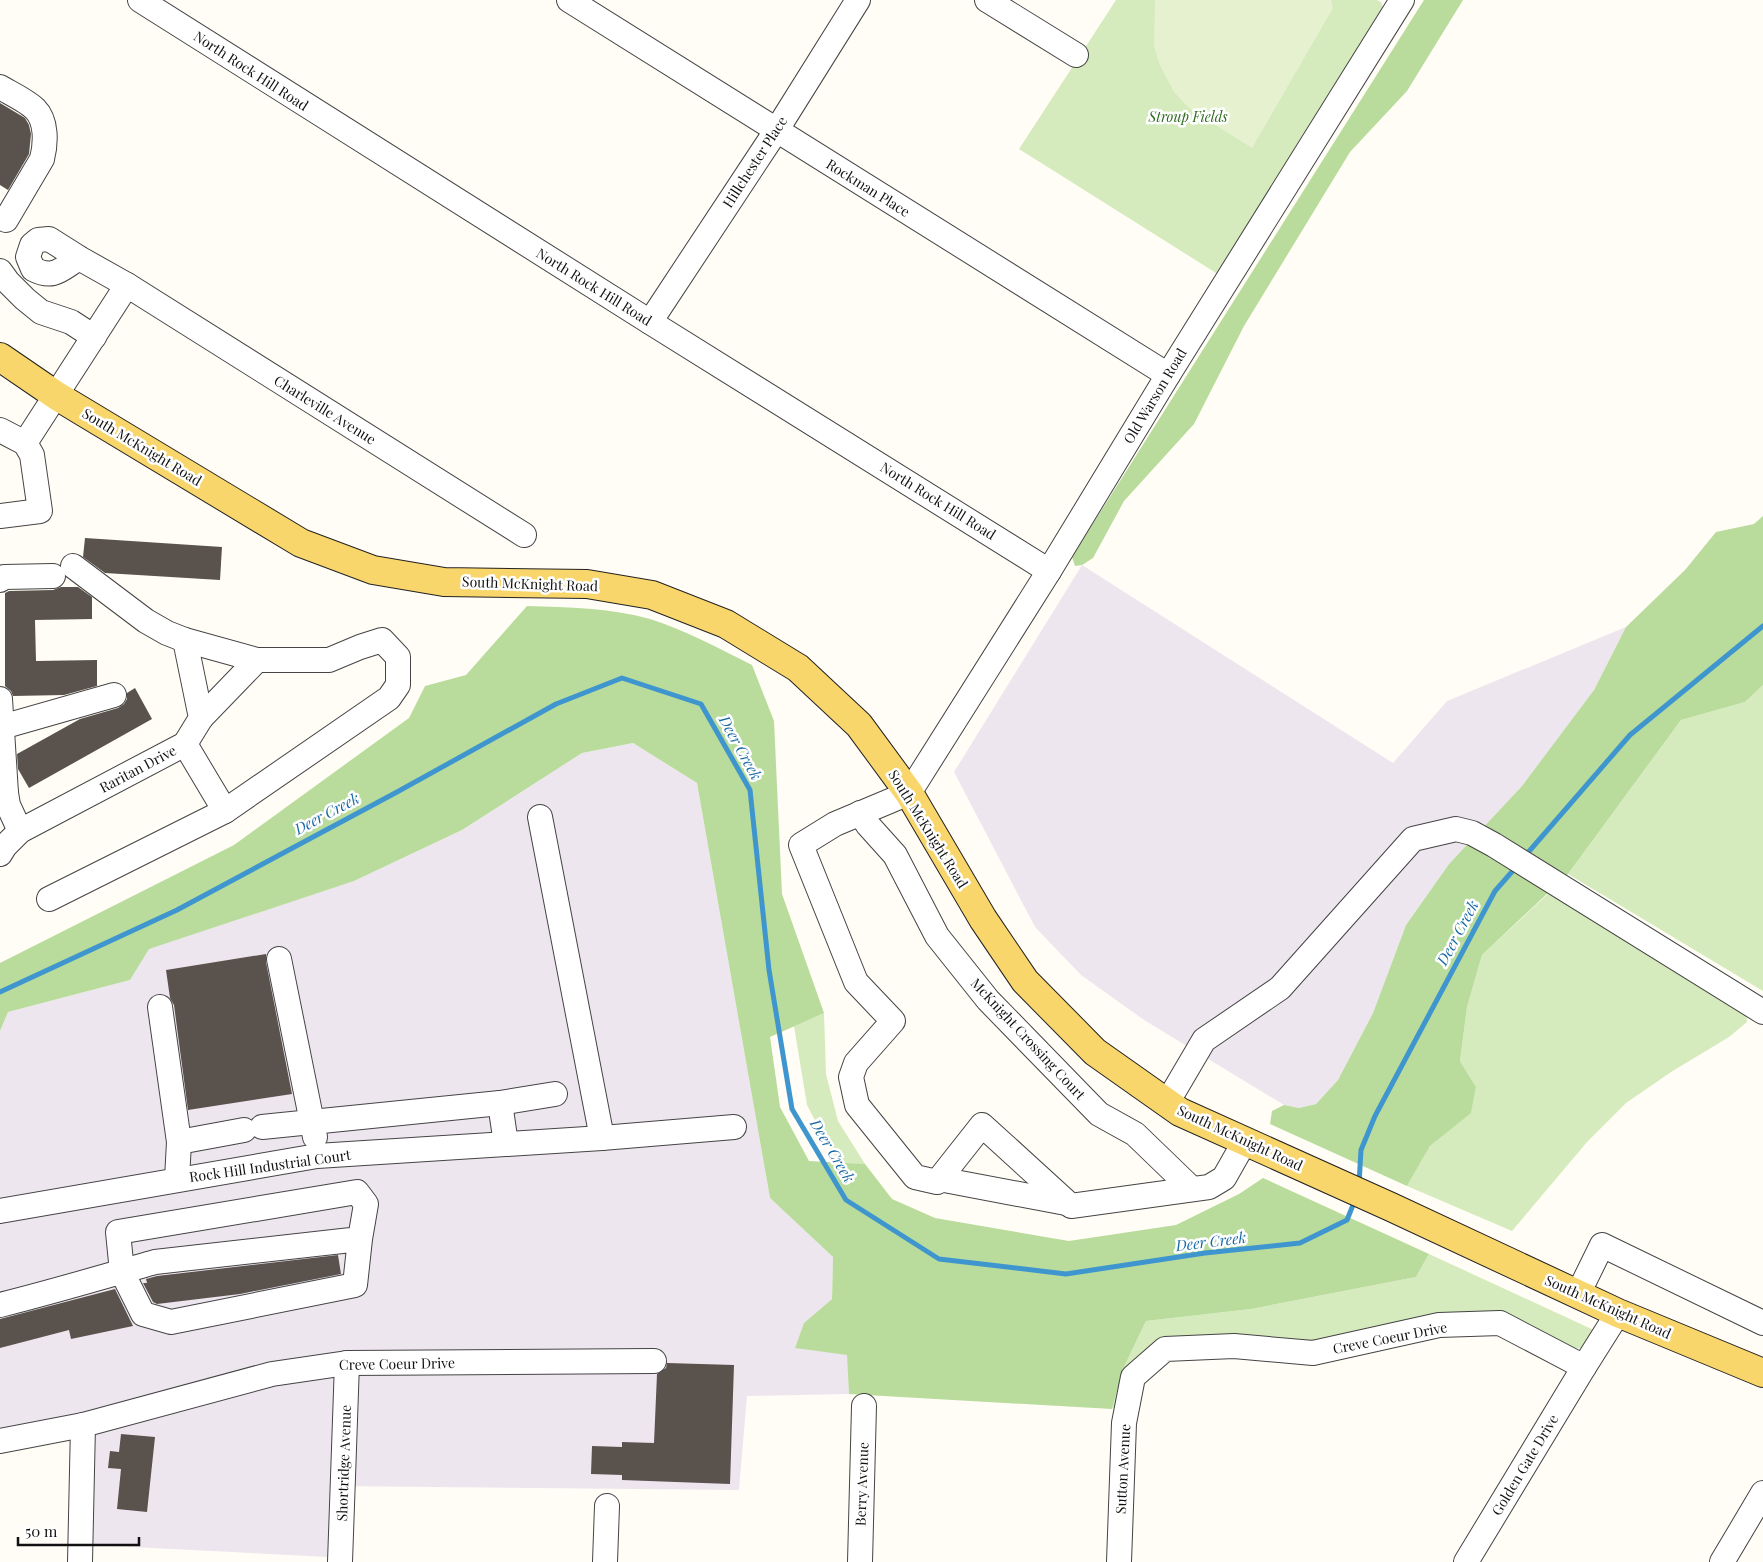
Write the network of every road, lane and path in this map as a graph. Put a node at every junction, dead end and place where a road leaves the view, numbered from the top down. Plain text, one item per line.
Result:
1 (140, 0) edge
2 (569, 0) edge
3 (858, 0) edge
4 (987, 0) edge
5 (1402, 0) edge
6 (1076, 54) dead end
7 (0, 87) edge
8 (776, 131) junction
9 (2, 222) edge
10 (79, 258) dead end
11 (0, 271) edge
12 (127, 286) junction
13 (650, 322) junction
14 (94, 337) junction
15 (0, 358) edge
16 (1168, 375) junction
17 (57, 396) junction
18 (0, 430) edge
19 (29, 449) junction
20 (1, 516) edge
21 (524, 535) dead end
22 (1049, 571) junction
23 (0, 580) edge
24 (185, 640) junction
25 (257, 660) junction
26 (114, 695) dead end
27 (0, 699) edge
28 (201, 718) junction
29 (2, 727) junction
30 (184, 744) junction
31 (909, 793) junction
32 (3, 794) edge
33 (225, 812) junction
34 (860, 813) junction
35 (540, 817) dead end
36 (20, 832) junction
37 (0, 854) edge
38 (49, 899) dead end
39 (279, 959) dead end
40 (160, 1007) dead end
41 (1763, 1012) edge
42 (555, 1094) dead end
43 (500, 1103) junction
44 (1167, 1103) junction
45 (313, 1122) junction
46 (734, 1127) dead end
47 (602, 1138) junction
48 (1245, 1141) junction
49 (179, 1142) junction
50 (506, 1144) junction
51 (317, 1156) junction
52 (177, 1179) junction
53 (939, 1180) junction
54 (1192, 1189) junction
55 (1068, 1204) junction
56 (0, 1211) edge
57 (360, 1239) junction
58 (122, 1272) junction
59 (1578, 1294) junction
60 (0, 1305) edge
61 (1618, 1313) junction
62 (1763, 1323) edge
63 (654, 1360) dead end
64 (347, 1363) junction
65 (1584, 1367) junction
66 (1763, 1373) edge
67 (1133, 1377) joint
68 (864, 1406) dead end
69 (83, 1425) junction
70 (0, 1441) edge
71 (1763, 1492) edge
72 (607, 1506) dead end
73 (80, 1562) edge
74 (340, 1562) edge
75 (605, 1562) edge
76 (860, 1562) edge
77 (1119, 1562) edge
78 (1466, 1562) edge
79 (1722, 1562) edge

1 - 13 street, North Rock Hill Road
2 - 8 street, Rockman Place
3 - 8 street, Hillchester Place
4 - 6 street
5 - 16 street, Old Warson Road
7 - 9 street
8 - 13 street, Hillchester Place
8 - 16 street, Rockman Place
10 - 12 street, Charleville Avenue
11 - 14 street
12 - 14 street
12 - 21 street, Charleville Avenue
13 - 22 street, North Rock Hill Road
14 - 17 street
15 - 17 main road, South McKnight Road
16 - 22 street, Old Warson Road
17 - 19 street
17 - 31 main road, South McKnight Road
18 - 19 street
19 - 20 street
22 - 31 street, Old Warson Road
23 - 24 street
24 - 25 street
24 - 28 street
25 - 28 street, Raritan Drive
25 - 33 street
26 - 29 street
27 - 29 street
28 - 30 street, Raritan Drive
29 - 32 street
30 - 33 street
30 - 36 street, Raritan Drive
31 - 34 street
31 - 44 main road, South McKnight Road
32 - 36 street
33 - 38 street
34 - 53 street
34 - 54 street, McKnight Crossing Court
35 - 47 street
36 - 37 street, Raritan Drive
39 - 45 street
40 - 49 street
41 - 44 street
42 - 43 street
43 - 45 street
43 - 50 street
44 - 48 main road, South McKnight Road
45 - 49 street
45 - 51 street
46 - 47 street, Rock Hill Industrial Court
47 - 50 street, Rock Hill Industrial Court
48 - 54 street
48 - 59 main road, South McKnight Road
49 - 52 street
50 - 51 street, Rock Hill Industrial Court
51 - 52 street, Rock Hill Industrial Court
52 - 56 street, Rock Hill Industrial Court
53 - 55 street
53 - 55 street
54 - 55 street
57 - 58 street
57 - 58 street
57 - 58 street
58 - 60 street
59 - 61 main road, South McKnight Road
59 - 62 street
61 - 65 street
61 - 66 main road, South McKnight Road
63 - 64 street, Creve Coeur Drive
64 - 69 street, Creve Coeur Drive
64 - 74 street, Shortridge Avenue
65 - 67 street, Creve Coeur Drive
65 - 78 street, Golden Gate Drive
67 - 77 street, Sutton Avenue
68 - 76 street, Berry Avenue
69 - 70 street, Creve Coeur Drive
69 - 73 street
71 - 79 street
72 - 75 street

